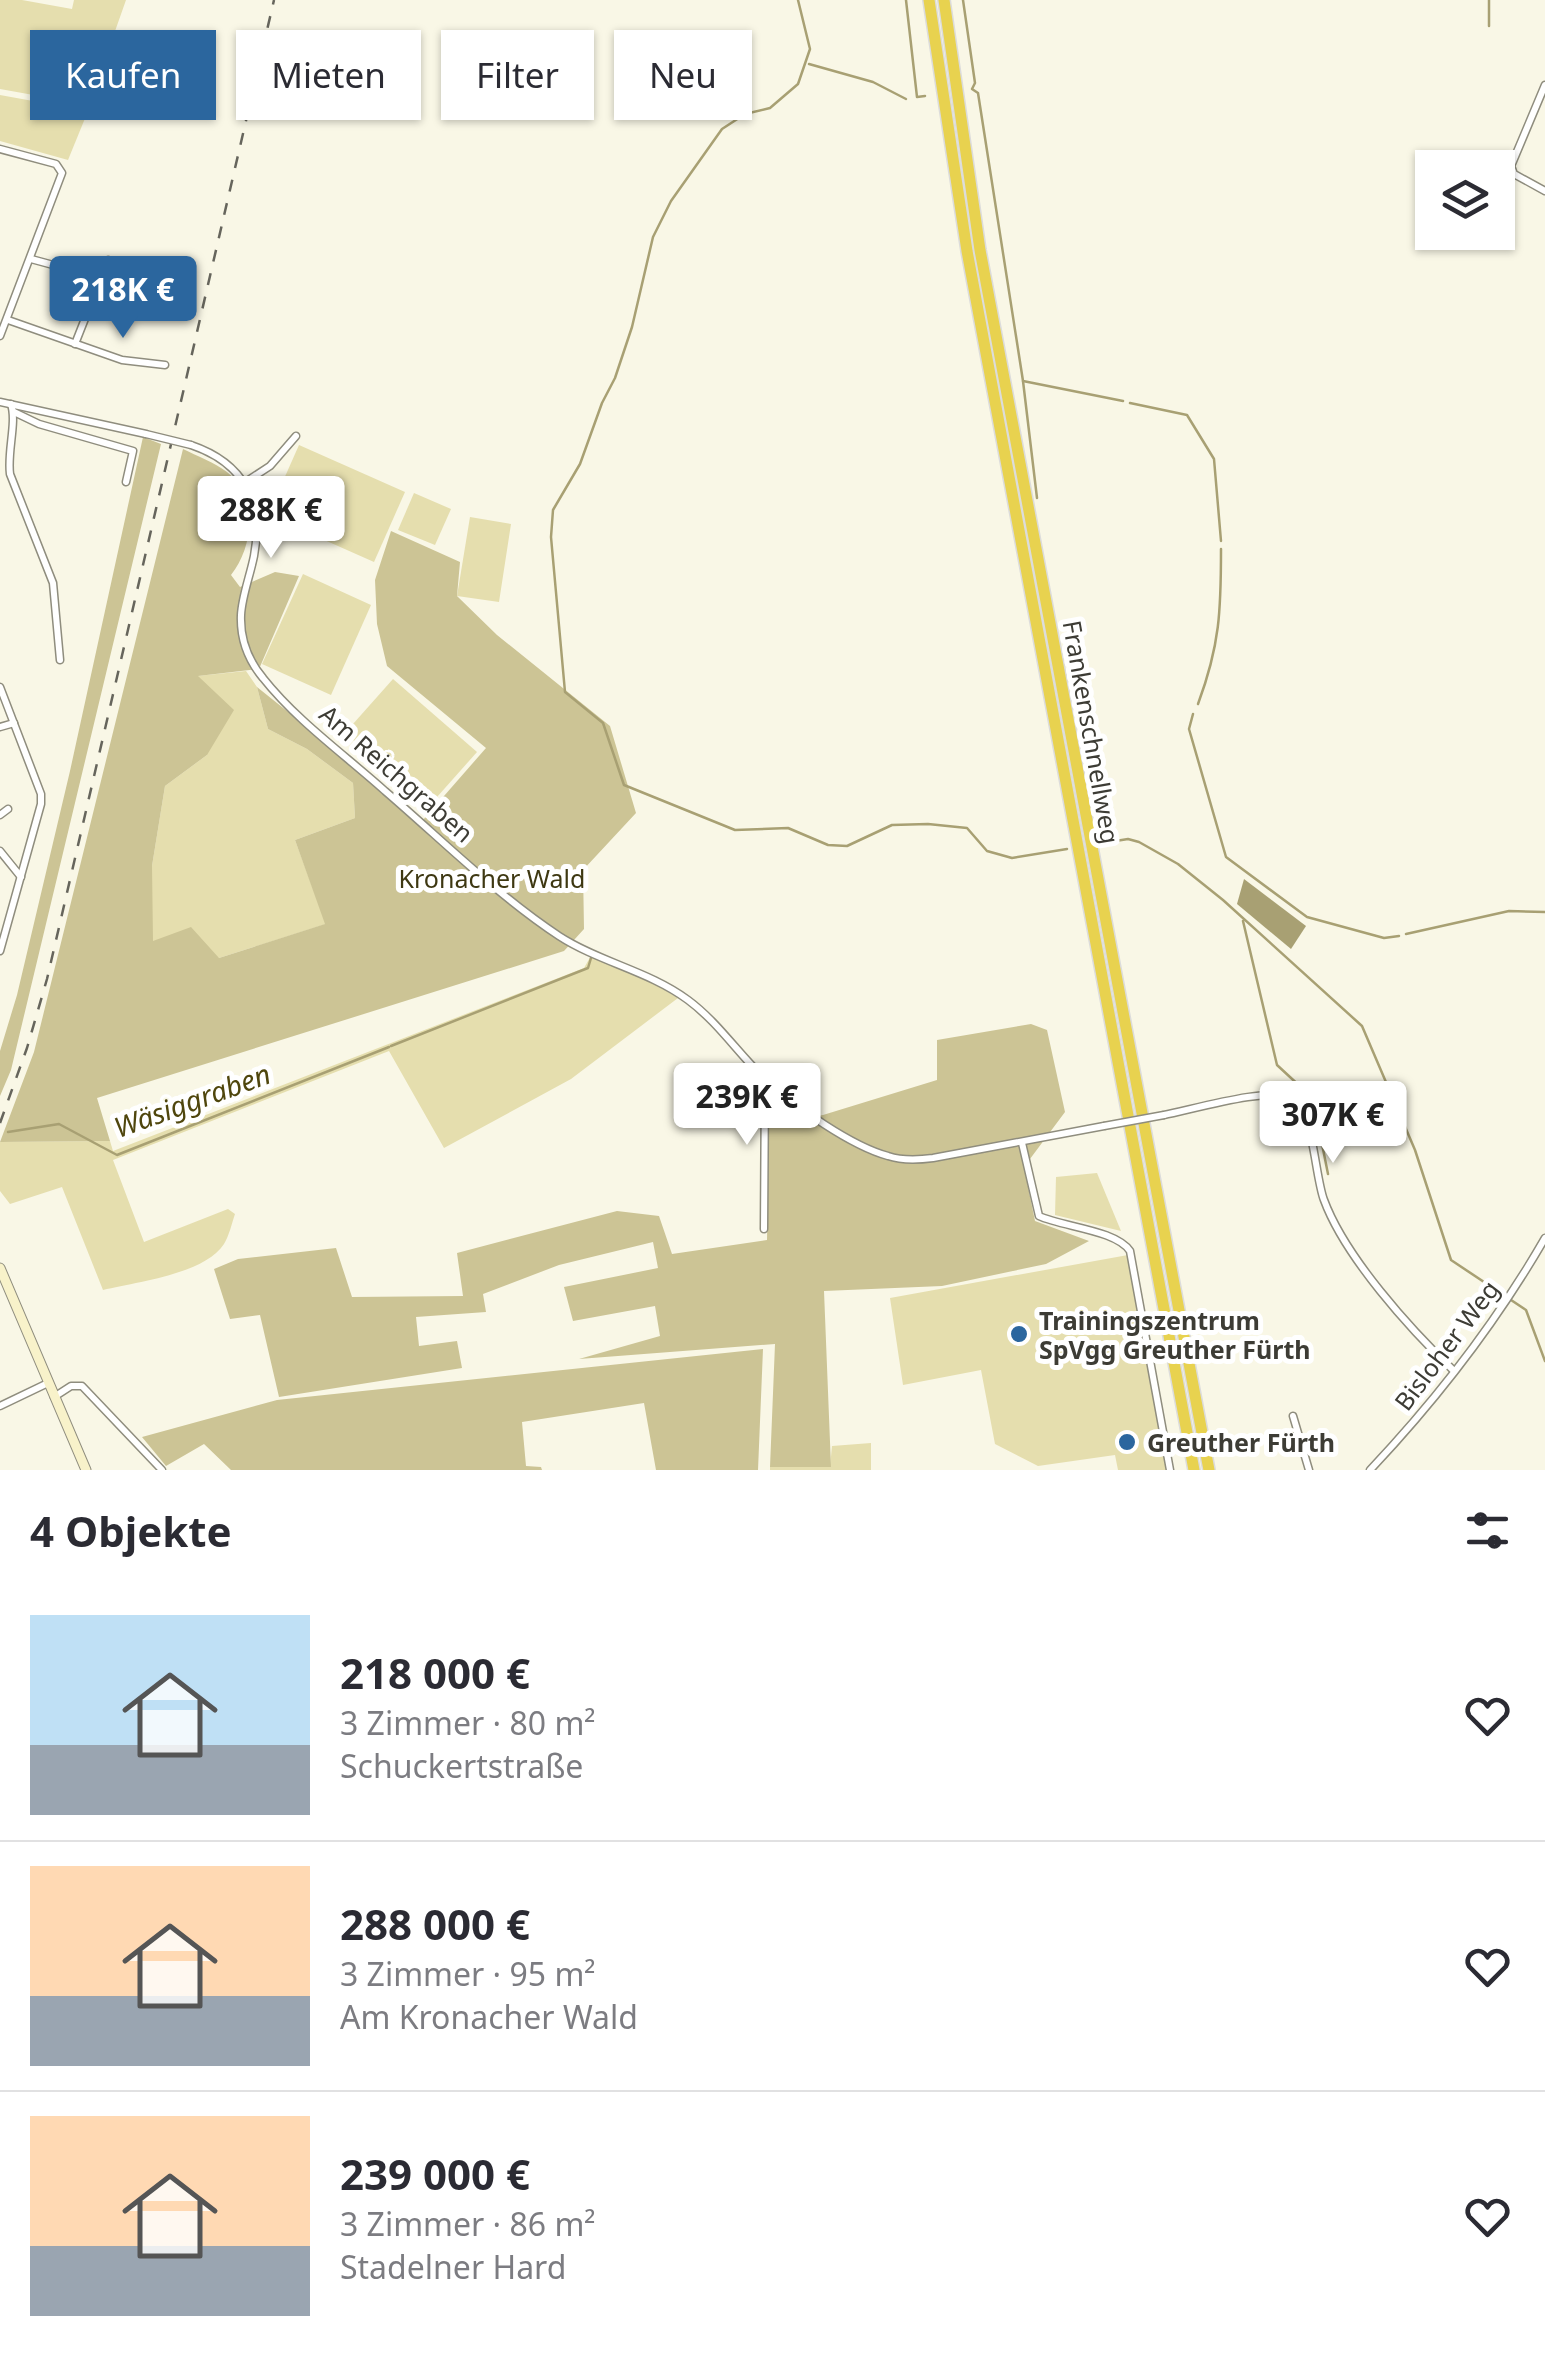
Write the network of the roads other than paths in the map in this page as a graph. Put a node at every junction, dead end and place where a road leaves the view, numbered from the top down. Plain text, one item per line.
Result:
1 (929, 0) edge
2 (944, 0) edge
3 (1545, 85) edge
4 (0, 148) edge
5 (1545, 191) edge
6 (31, 259) junction
7 (108, 260) dead end
8 (104, 273) junction
9 (8, 320) junction
10 (0, 336) edge
11 (75, 344) junction
12 (165, 365) dead end
13 (0, 402) edge
14 (12, 408) junction
15 (296, 436) dead end
16 (126, 482) dead end
17 (244, 483) junction
18 (60, 660) dead end
19 (0, 687) edge
20 (14, 723) junction
21 (0, 726) edge
22 (8, 809) dead end
23 (0, 814) edge
24 (0, 850) edge
25 (21, 878) junction
26 (0, 951) edge
27 (765, 1079) junction
28 (1022, 1143) junction
29 (764, 1229) dead end
30 (1545, 1238) edge
31 (0, 1268) edge
32 (1454, 1371) junction
33 (49, 1383) junction
34 (54, 1396) junction
35 (0, 1406) edge
36 (1293, 1416) dead end
37 (86, 1470) edge
38 (162, 1470) edge
39 (1170, 1470) edge
40 (1194, 1470) edge
41 (1209, 1470) edge
42 (1309, 1470) edge
43 (1370, 1470) edge

1 - 40 highway, Frankenschnellweg
2 - 41 highway, Frankenschnellweg
3 - 5 street
4 - 6 street
6 - 8 street
6 - 9 street
7 - 8 street
8 - 11 street
9 - 10 street
9 - 11 street
11 - 12 street
13 - 14 street
14 - 16 street
14 - 17 street, bridge
14 - 18 street
15 - 17 street
17 - 27 street, Am Reichgraben
19 - 20 street
20 - 21 street
20 - 25 street
22 - 23 street
24 - 25 street
25 - 26 street
27 - 28 street, Am Reichgraben
27 - 29 street
28 - 32 street, Am Reichgraben, bridge
28 - 39 street
30 - 32 street, Bisloher Weg
31 - 33 main road
32 - 43 street, Bisloher Weg
33 - 34 main road
33 - 35 street
34 - 37 main road
34 - 38 street
36 - 42 street

